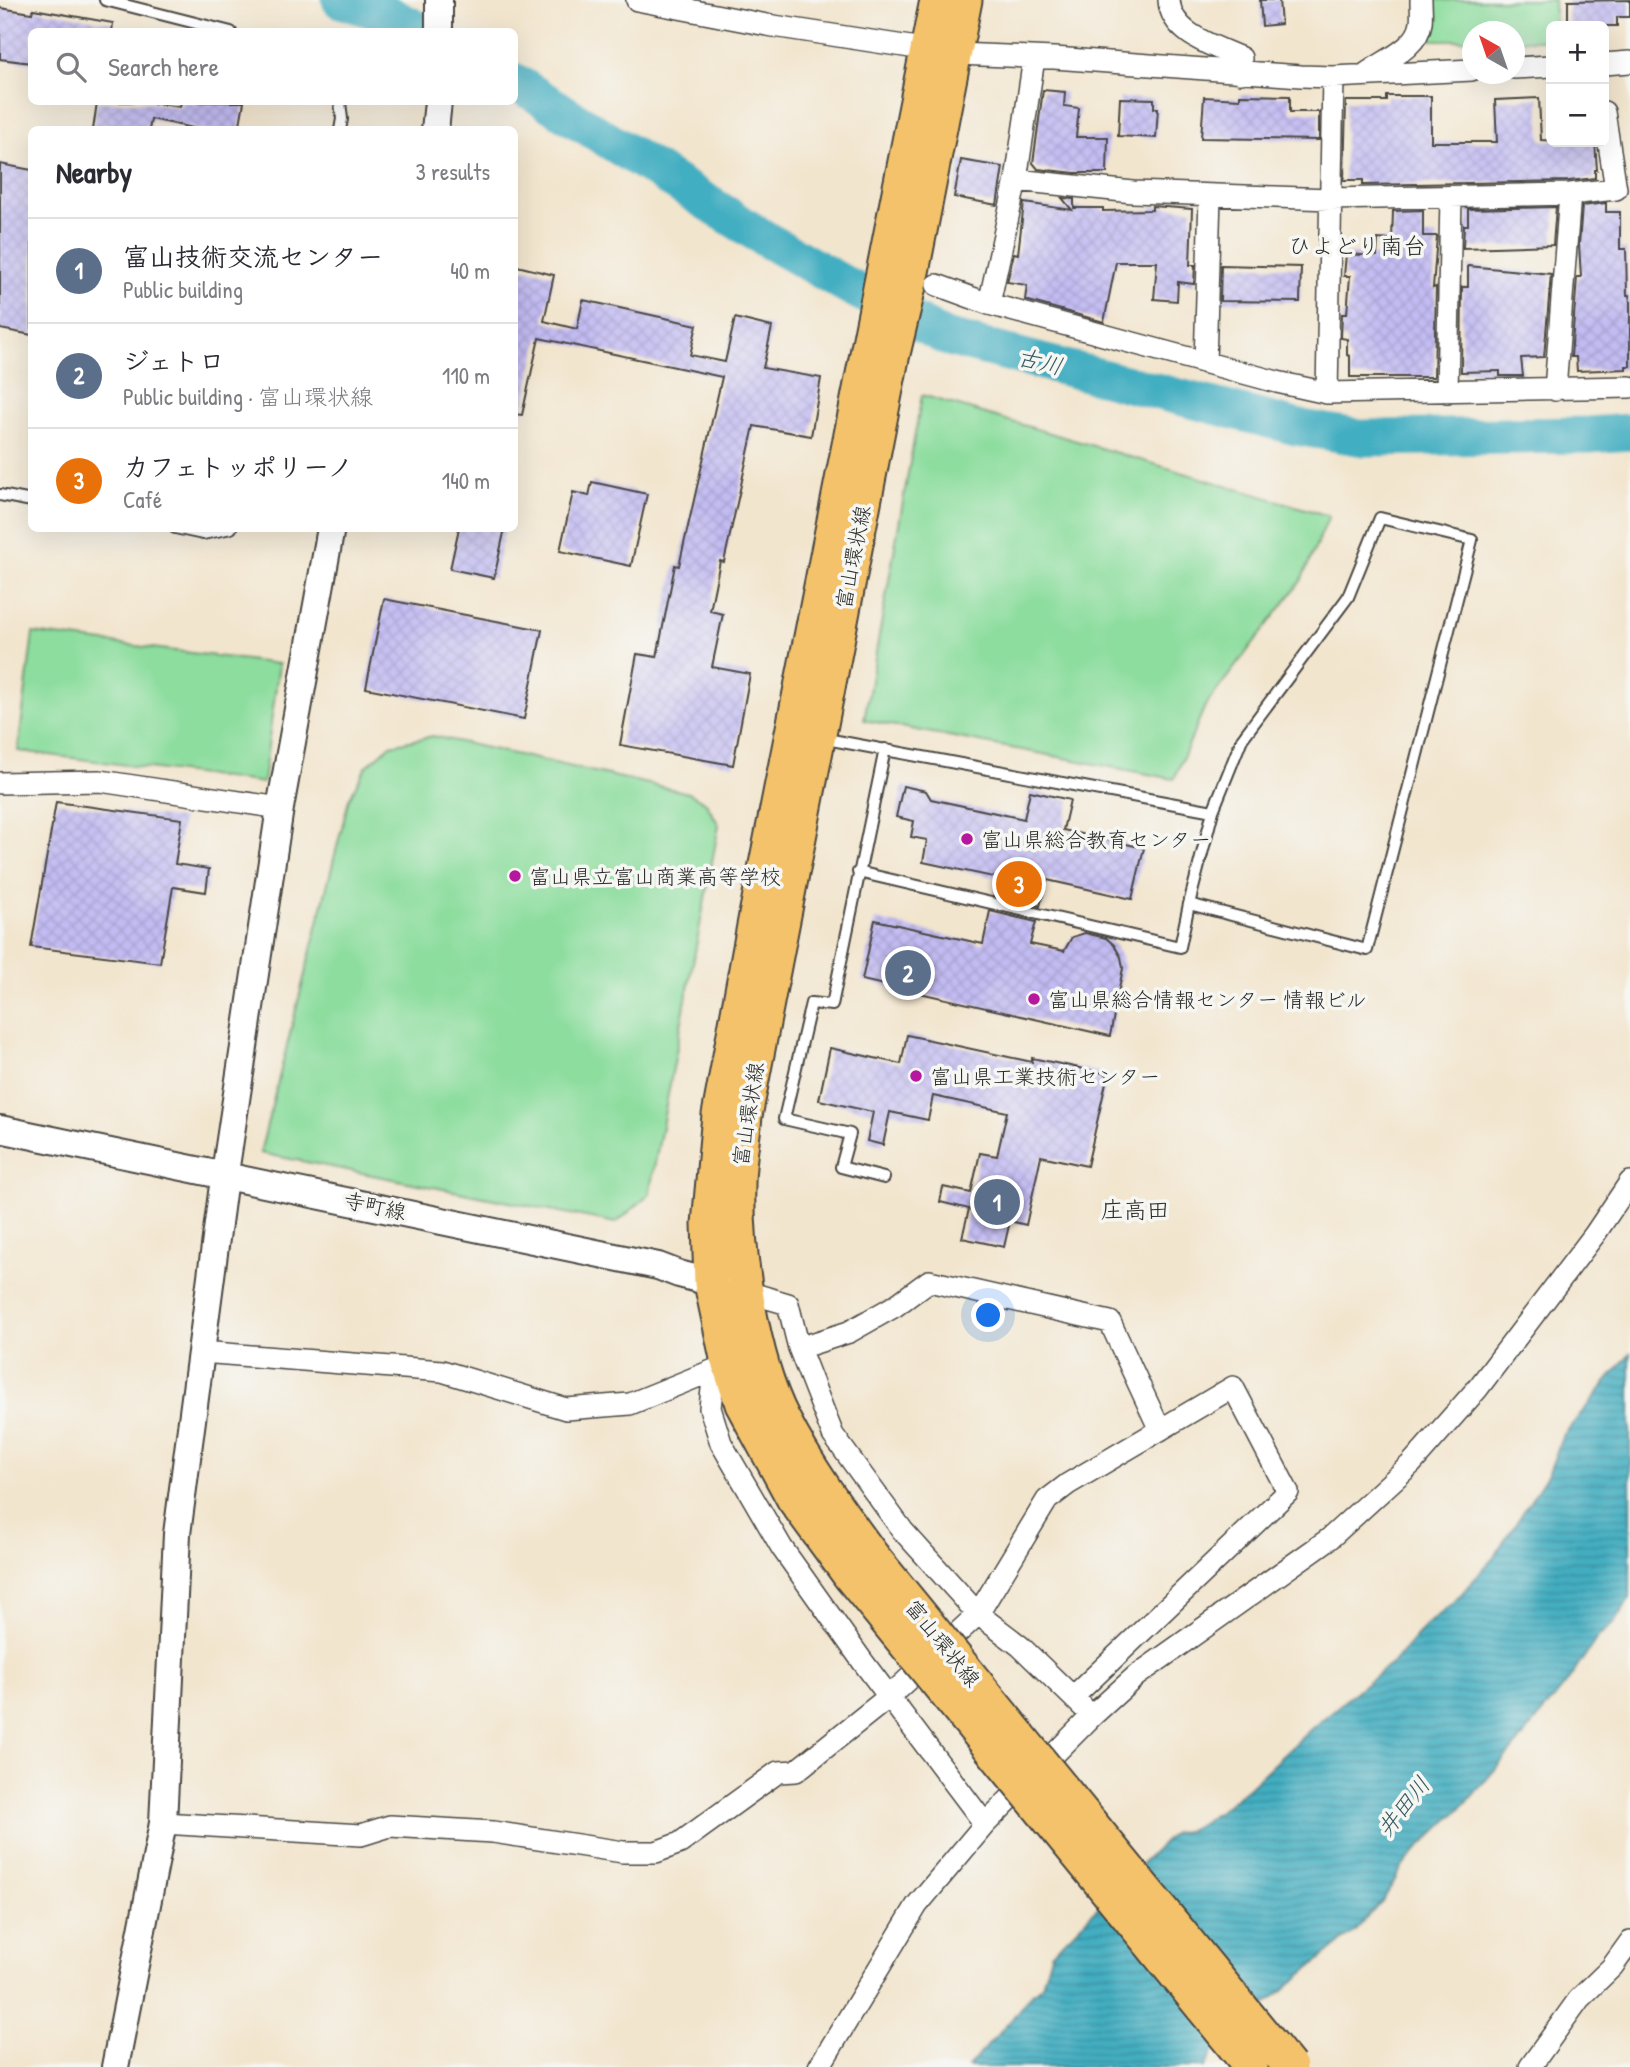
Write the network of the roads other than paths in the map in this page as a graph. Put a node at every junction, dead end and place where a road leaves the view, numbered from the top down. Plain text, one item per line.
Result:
1 (105, 0) edge
2 (439, 0) edge
3 (637, 0) edge
4 (937, 0) edge
5 (965, 0) edge
6 (1169, 0) edge
7 (1421, 0) edge
8 (215, 28) edge
9 (439, 28) edge
10 (942, 52) junction
11 (1034, 58) junction
12 (1630, 62) edge
13 (1609, 64) edge
14 (1546, 66) edge
15 (1525, 67) edge
16 (1462, 70) edge
17 (1241, 73) junction
18 (1366, 75) junction
19 (1333, 77) junction
20 (340, 105) edge
21 (438, 105) edge
22 (341, 126) edge
23 (435, 126) edge
24 (1609, 144) edge
25 (1016, 180) junction
26 (1570, 194) junction
27 (1210, 197) junction
28 (1451, 197) junction
29 (1331, 199) junction
30 (910, 279) junction
31 (989, 304) junction
32 (881, 350) junction
33 (1205, 363) junction
34 (1630, 387) edge
35 (1555, 390) junction
36 (1447, 391) junction
37 (1327, 393) junction
38 (0, 495) edge
39 (28, 500) edge
40 (194, 532) edge
41 (212, 532) edge
42 (330, 532) edge
43 (819, 737) junction
44 (885, 749) junction
45 (0, 783) edge
46 (280, 808) junction
47 (1213, 811) junction
48 (858, 872) junction
49 (1189, 904) junction
50 (0, 1129) edge
51 (225, 1175) junction
52 (884, 1178) dead end
53 (1630, 1182) edge
54 (711, 1283) junction
55 (747, 1292) junction
56 (799, 1348) junction
57 (201, 1352) junction
58 (1160, 1430) junction
59 (861, 1566) junction
60 (978, 1614) junction
61 (890, 1696) junction
62 (1073, 1697) junction
63 (1092, 1716) junction
64 (163, 1823) junction
65 (985, 1824) junction
66 (1630, 1942) edge
67 (115, 2067) edge
68 (819, 2067) edge
69 (1251, 2067) edge
70 (1290, 2067) edge
71 (1530, 2067) edge

1 - 8 lane
2 - 9 street
3 - 10 street
4 - 10 main road, 富山環状線
5 - 10 main road, 富山環状線
6 - 17 street
7 - 18 street
10 - 11 street
10 - 30 main road, 富山環状線
11 - 17 street
11 - 25 street
12 - 13 street
14 - 15 street
16 - 18 street
17 - 19 street
18 - 19 street
19 - 29 street
20 - 22 lane
21 - 23 street
24 - 26 street
25 - 27 street
25 - 31 street
26 - 28 street
26 - 35 street
27 - 29 street
27 - 33 street
28 - 29 street
28 - 36 street
29 - 37 street
30 - 31 street
30 - 32 main road, 富山環状線
31 - 33 street
32 - 43 main road, 富山環状線
32 - 54 main road, 富山環状線
33 - 37 street
34 - 35 street
35 - 36 street
36 - 37 street
38 - 39 lane
40 - 41 lane
42 - 46 street
43 - 44 lane
43 - 55 main road, 富山環状線
44 - 47 lane
44 - 48 lane
45 - 46 street
46 - 51 street
47 - 49 lane
47 - 49 lane
48 - 49 lane
48 - 52 lane
50 - 51 street, 寺町線
51 - 54 street, 寺町線
51 - 57 street
53 - 63 street
54 - 55 street, 寺町線
54 - 59 main road, 富山環状線
55 - 56 street
55 - 59 main road, 富山環状線
56 - 58 street
56 - 60 street
57 - 61 street
57 - 64 street
58 - 60 street
58 - 62 street
59 - 69 main road, 富山環状線, bridge
59 - 70 main road, 富山環状線, bridge
60 - 61 street
60 - 62 street
61 - 64 street
61 - 65 street
62 - 63 street
63 - 65 street
64 - 67 street
65 - 68 street
66 - 71 street

